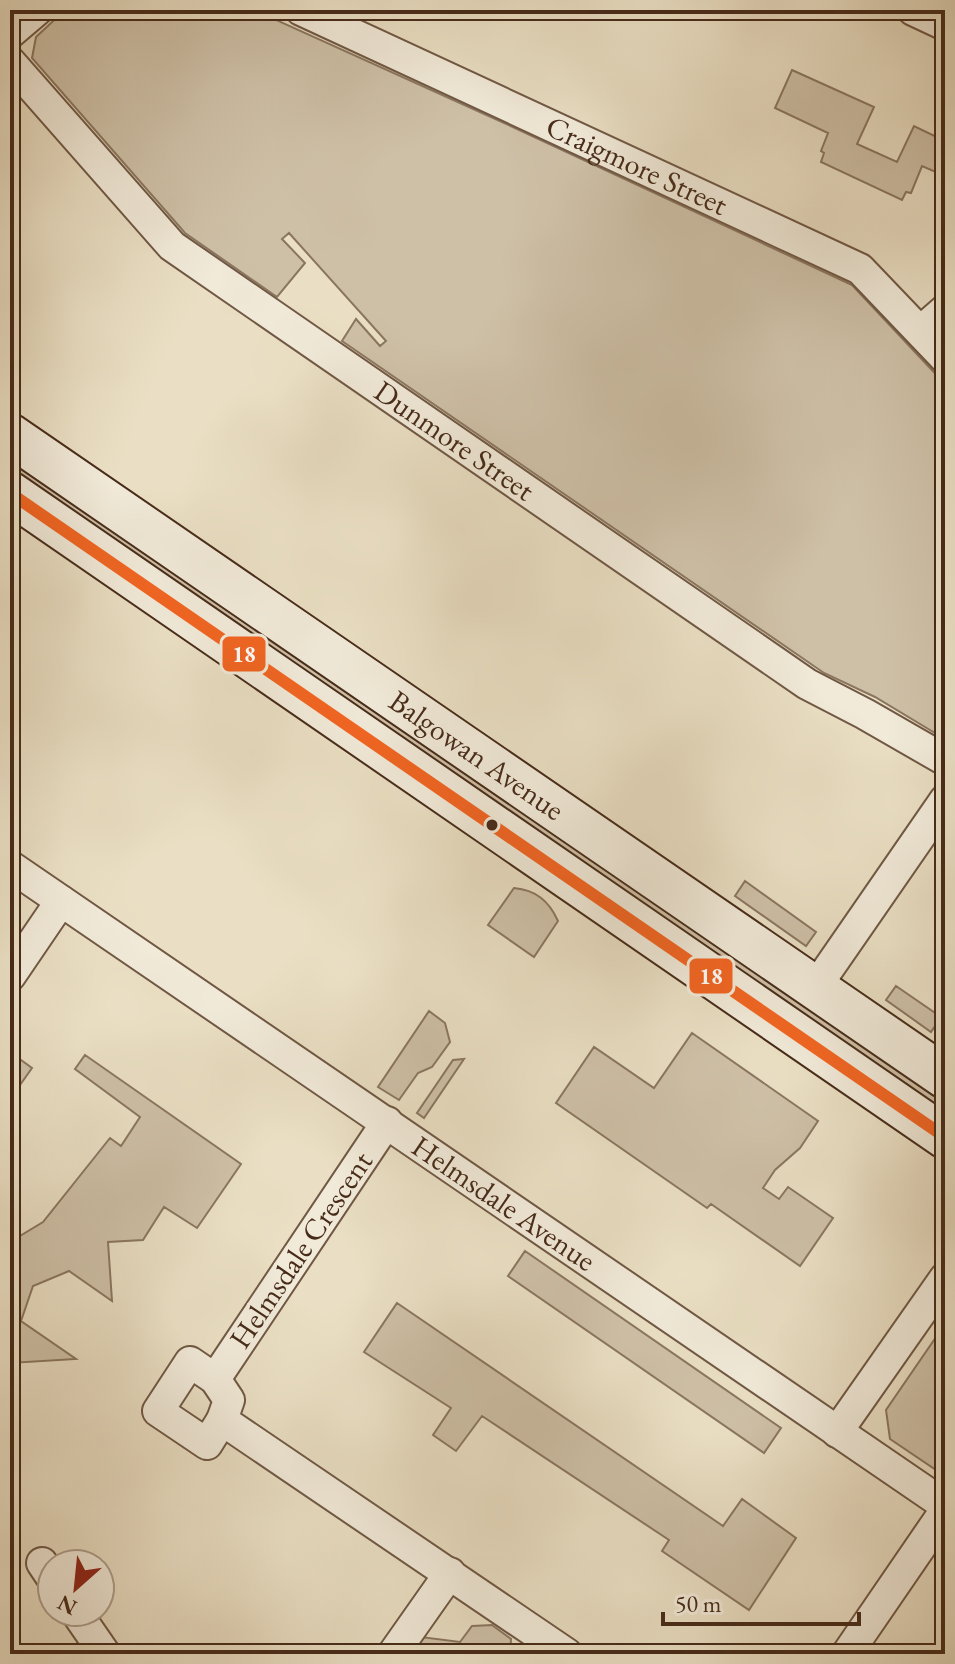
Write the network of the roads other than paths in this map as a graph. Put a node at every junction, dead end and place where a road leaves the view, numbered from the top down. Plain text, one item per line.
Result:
1 (37, 10) edge
2 (301, 10) edge
3 (913, 10) edge
4 (945, 25) edge
5 (10, 33) edge
6 (10, 62) edge
7 (945, 310) edge
8 (921, 331) junction
9 (945, 358) edge
10 (10, 435) edge
11 (10, 493) edge
12 (945, 760) edge
13 (945, 800) edge
14 (10, 866) edge
15 (61, 901) junction
16 (10, 976) edge
17 (815, 988) junction
18 (945, 1077) edge
19 (387, 1122) junction
20 (945, 1137) edge
21 (945, 1278) edge
22 (215, 1379) junction
23 (222, 1420) junction
24 (837, 1432) junction
25 (945, 1508) edge
26 (450, 1573) junction
27 (87, 1628) edge
28 (530, 1644) edge
29 (105, 1654) edge
30 (393, 1654) edge
31 (567, 1654) edge
32 (847, 1654) edge

1 - 5 street
2 - 8 street, Craigmore Street
3 - 4 street
6 - 12 street, Dunmore Street
7 - 8 street
8 - 9 street, Craigmore Street
10 - 17 street, Balgowan Avenue
11 - 20 street, Balgowan Avenue
13 - 17 street
14 - 15 street, Helmsdale Avenue
15 - 16 street
15 - 19 street, Helmsdale Avenue
17 - 18 street, Balgowan Avenue
19 - 22 street, Helmsdale Crescent
19 - 24 street, Helmsdale Avenue
21 - 24 street
22 - 23 street, Helmsdale Crescent
22 - 23 street, Helmsdale Crescent
23 - 26 street
24 - 25 street, Helmsdale Avenue
25 - 32 street
26 - 28 street
26 - 30 street
27 - 29 street
28 - 31 street

